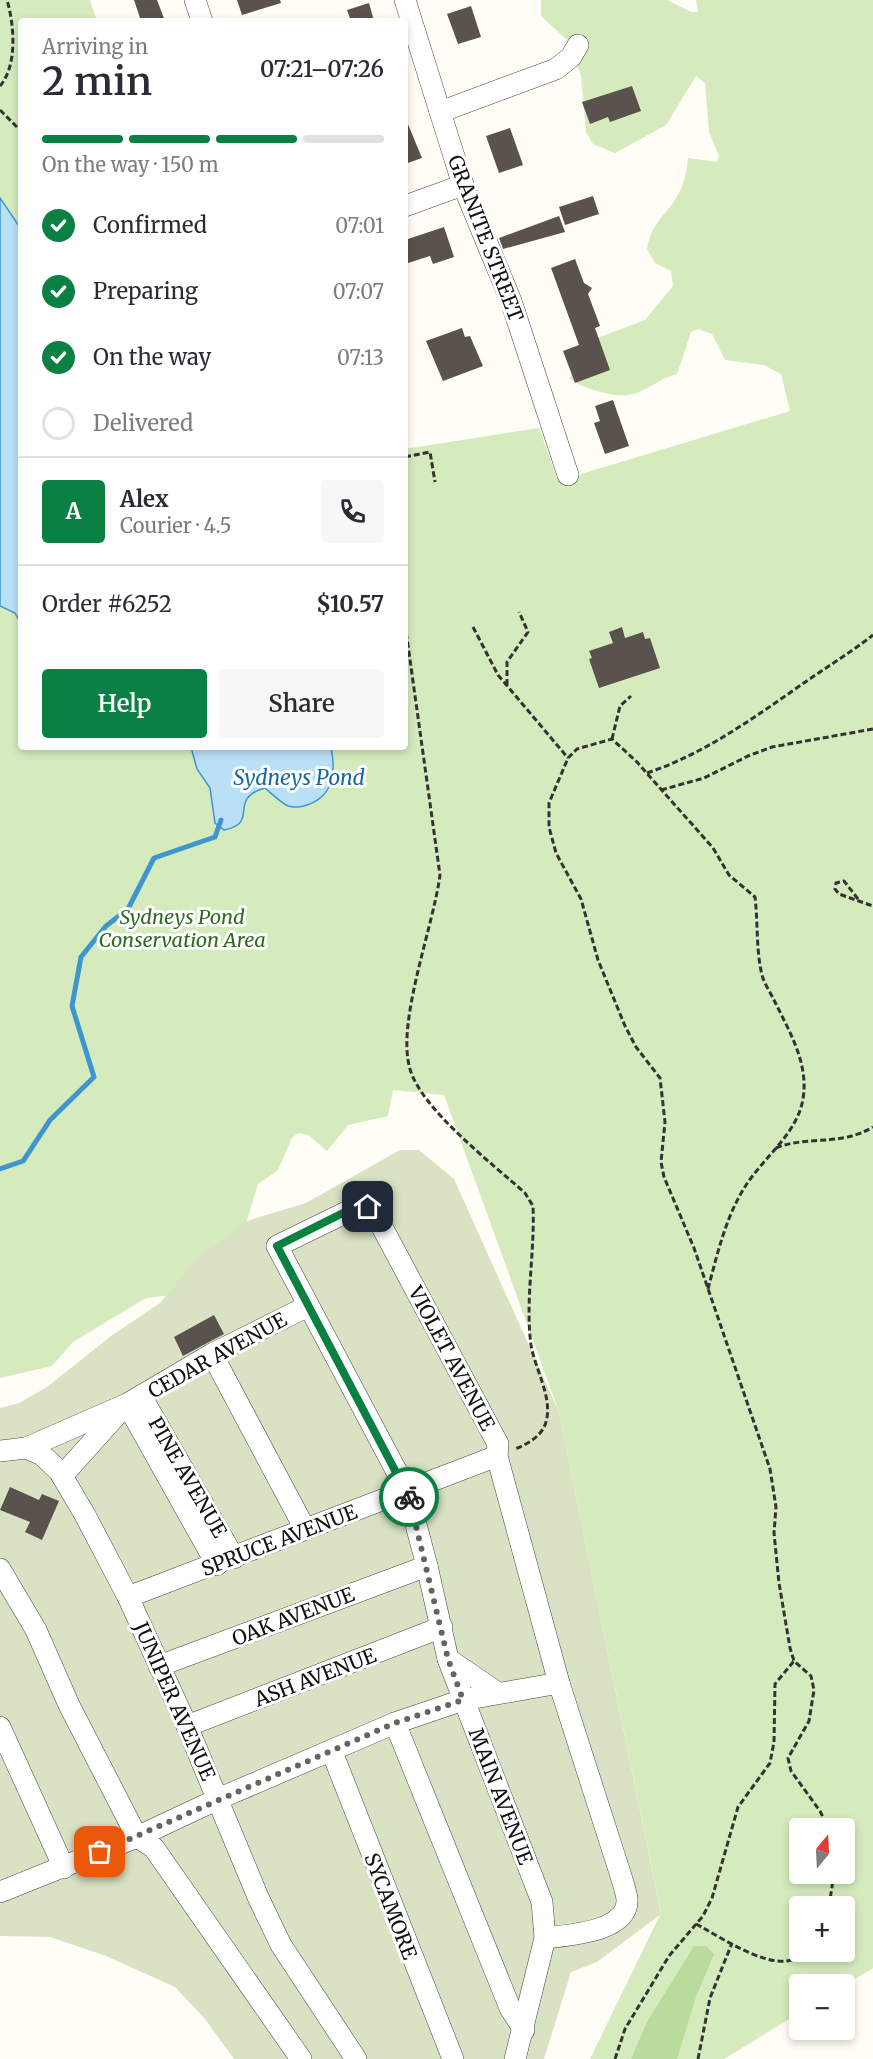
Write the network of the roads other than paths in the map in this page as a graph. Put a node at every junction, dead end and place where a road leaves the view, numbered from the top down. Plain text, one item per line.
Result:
1 (195, 0) edge
2 (405, 0) edge
3 (201, 18) edge
4 (578, 45) dead end
5 (440, 112) junction
6 (463, 185) junction
7 (408, 205) edge
8 (568, 475) dead end
9 (277, 1246) joint
10 (308, 1306) junction
11 (212, 1354) junction
12 (134, 1400) junction
13 (26, 1448) junction
14 (0, 1451) edge
15 (497, 1455) junction
16 (62, 1476) junction
17 (407, 1491) junction
18 (305, 1529) junction
19 (225, 1562) junction
20 (427, 1566) junction
21 (0, 1571) edge
22 (128, 1597) junction
23 (442, 1627) junction
24 (448, 1659) junction
25 (159, 1666) junction
26 (559, 1683) junction
27 (498, 1694) junction
28 (463, 1700) junction
29 (395, 1723) junction
30 (188, 1726) junction
31 (0, 1727) edge
32 (332, 1752) junction
33 (218, 1799) junction
34 (137, 1837) junction
35 (64, 1868) junction
36 (0, 1892) edge
37 (545, 1938) junction
38 (524, 2030) junction
39 (301, 2059) edge
40 (356, 2059) edge
41 (453, 2059) edge
42 (515, 2059) edge

1 - 3 street
2 - 5 street, GRANITE STREET
4 - 5 street
5 - 6 street, GRANITE STREET
6 - 7 street
6 - 8 street, GRANITE STREET
9 - 10 street, MAIN AVENUE
9 - 15 street, VIOLET AVENUE
10 - 11 street, CEDAR AVENUE
10 - 17 street, MAIN AVENUE
11 - 12 street, CEDAR AVENUE
11 - 18 street
12 - 13 street, CEDAR AVENUE
12 - 16 street, CEDAR AVENUE
12 - 19 street, PINE AVENUE
13 - 14 street, CEDAR AVENUE
13 - 16 street, JUNIPER AVENUE
15 - 17 street, SPRUCE AVENUE
15 - 26 street, VIOLET AVENUE
16 - 22 street, JUNIPER AVENUE
17 - 18 street, SPRUCE AVENUE
17 - 20 street, MAIN AVENUE
18 - 19 street, SPRUCE AVENUE
19 - 22 street, SPRUCE AVENUE
20 - 23 street, MAIN AVENUE
20 - 25 street, OAK AVENUE
21 - 34 street
22 - 25 street, JUNIPER AVENUE
23 - 24 street, MAIN AVENUE
23 - 30 street, ASH AVENUE
24 - 27 street
24 - 28 street, MAIN AVENUE
25 - 30 street, JUNIPER AVENUE
26 - 27 street
26 - 37 street, VIOLET AVENUE
27 - 28 street
28 - 29 street
28 - 37 street, MAIN AVENUE
29 - 32 street
29 - 38 street
30 - 33 street, JUNIPER AVENUE
31 - 35 street
32 - 33 street
32 - 41 street, SYCAMORE
33 - 34 street
33 - 40 street, JUNIPER AVENUE
34 - 35 street
34 - 39 street
35 - 36 street
37 - 38 street, MAIN AVENUE
38 - 42 street, MAIN AVENUE

